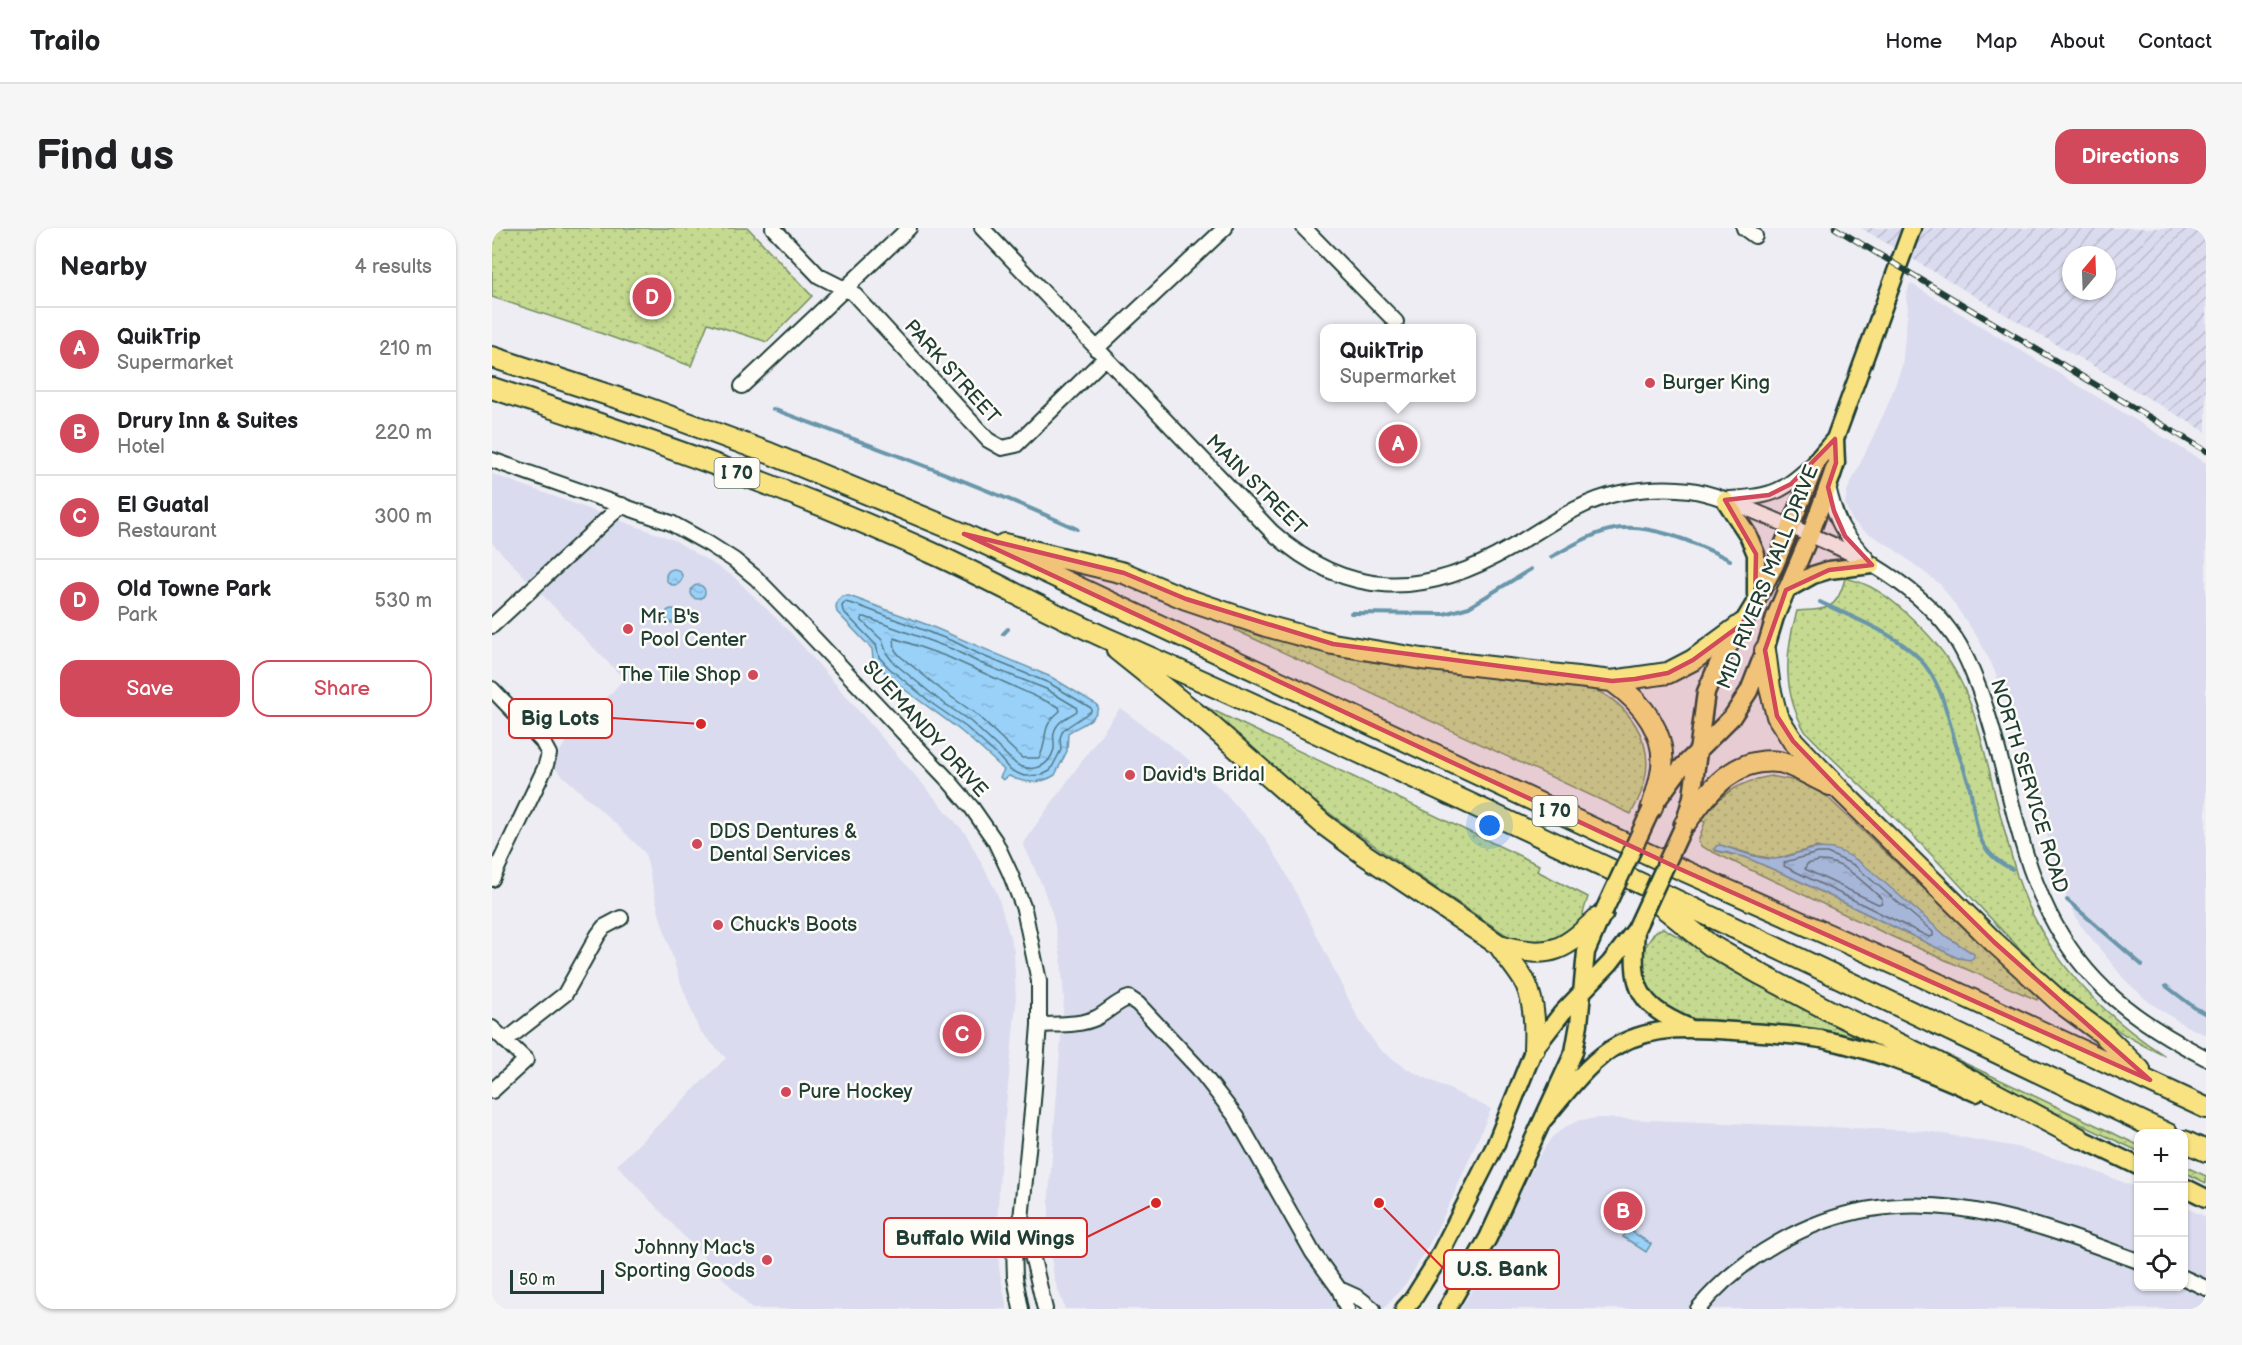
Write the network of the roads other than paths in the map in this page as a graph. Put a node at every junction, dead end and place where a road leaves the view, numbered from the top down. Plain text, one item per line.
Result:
1 (773, 228) edge
2 (909, 228) edge
3 (982, 228) edge
4 (1225, 228) edge
5 (1304, 228) edge
6 (1912, 228) edge
7 (844, 289) junction
8 (1396, 322) dead end
9 (1101, 353) junction
10 (492, 357) edge
11 (742, 386) dead end
12 (492, 388) edge
13 (1835, 439) junction
14 (1818, 459) junction
15 (492, 460) edge
16 (1828, 487) junction
17 (1725, 500) junction
18 (622, 505) junction
19 (1791, 527) junction
20 (964, 534) junction
21 (1810, 535) junction
22 (1872, 565) junction
23 (1786, 590) junction
24 (1755, 603) junction
25 (1742, 624) junction
26 (492, 626) edge
27 (1096, 633) junction
28 (1765, 650) junction
29 (1612, 681) junction
30 (492, 689) edge
31 (1700, 751) junction
32 (1838, 788) junction
33 (1651, 810) junction
34 (1684, 825) junction
35 (1628, 878) junction
36 (492, 879) edge
37 (1603, 913) junction
38 (621, 918) dead end
39 (1636, 929) junction
40 (1499, 945) junction
41 (1581, 994) junction
42 (1039, 1025) junction
43 (492, 1028) edge
44 (1689, 1028) junction
45 (505, 1041) junction
46 (1534, 1049) junction
47 (2206, 1058) edge
48 (2150, 1080) junction
49 (492, 1091) edge
50 (2206, 1108) edge
51 (1544, 1119) junction
52 (2157, 1129) edge
53 (2079, 1138) junction
54 (2188, 1143) edge
55 (2206, 1151) edge
56 (2134, 1164) edge
57 (2188, 1189) edge
58 (2206, 1198) edge
59 (1021, 1219) junction
60 (2134, 1259) edge
61 (2188, 1280) edge
62 (1339, 1288) junction
63 (2206, 1288) edge
64 (1021, 1309) edge
65 (1045, 1309) edge
66 (1347, 1309) edge
67 (1373, 1309) edge
68 (1404, 1309) edge
69 (1447, 1309) edge
70 (1698, 1309) edge

1 - 7 street, PARK STREET
2 - 7 street
3 - 9 street, MAIN STREET
4 - 9 street
5 - 8 street
6 - 13 main road, MID RIVERS MALL DRIVE
7 - 9 street, PARK STREET
7 - 11 street
9 - 17 street, MAIN STREET
10 - 20 highway, I 70
12 - 27 highway, I 70
13 - 14 main road, MID RIVERS MALL DRIVE
13 - 16 main road, MID RIVERS MALL DRIVE
14 - 17 street
14 - 19 main road, MID RIVERS MALL DRIVE
15 - 18 street, SUEMANDY DRIVE
16 - 21 main road, MID RIVERS MALL DRIVE
16 - 22 street
17 - 19 street, MAIN STREET
17 - 24 main road
18 - 26 street
18 - 42 street, SUEMANDY DRIVE
19 - 21 street, MAIN STREET
19 - 24 main road, MID RIVERS MALL DRIVE
20 - 29 highway
20 - 48 highway, I 70
21 - 22 street, NORTH SERVICE ROAD
21 - 23 main road, MID RIVERS MALL DRIVE
22 - 23 main road
22 - 47 street, NORTH SERVICE ROAD
23 - 28 main road, MID RIVERS MALL DRIVE
24 - 25 main road, MID RIVERS MALL DRIVE
25 - 29 highway
25 - 31 main road, MID RIVERS MALL DRIVE
27 - 35 highway, I 70
27 - 40 highway
28 - 31 main road, MID RIVERS MALL DRIVE
28 - 32 highway
29 - 33 highway
30 - 36 street
31 - 33 main road, MID RIVERS MALL DRIVE
31 - 34 main road, MID RIVERS MALL DRIVE
32 - 34 highway
32 - 48 highway
33 - 37 main road, MID RIVERS MALL DRIVE, bridge
34 - 39 main road, MID RIVERS MALL DRIVE, bridge
35 - 52 highway, I 70
35 - 53 highway
37 - 40 highway
37 - 41 main road, MID RIVERS MALL DRIVE
38 - 45 street
39 - 41 main road, MID RIVERS MALL DRIVE
39 - 44 main road
40 - 46 highway
41 - 46 main road, MID RIVERS MALL DRIVE
41 - 51 main road, MID RIVERS MALL DRIVE
42 - 59 street, SUEMANDY DRIVE
42 - 62 street
43 - 45 street
44 - 51 main road
44 - 53 main road
45 - 49 street
46 - 68 main road, MID RIVERS MALL DRIVE
48 - 50 highway, I 70
51 - 69 main road, MID RIVERS MALL DRIVE
53 - 56 main road
54 - 55 highway
57 - 58 main road
59 - 64 street, SUEMANDY DRIVE
59 - 65 street, SUEMANDY DRIVE
60 - 70 street
61 - 63 street
62 - 66 street
62 - 67 street

